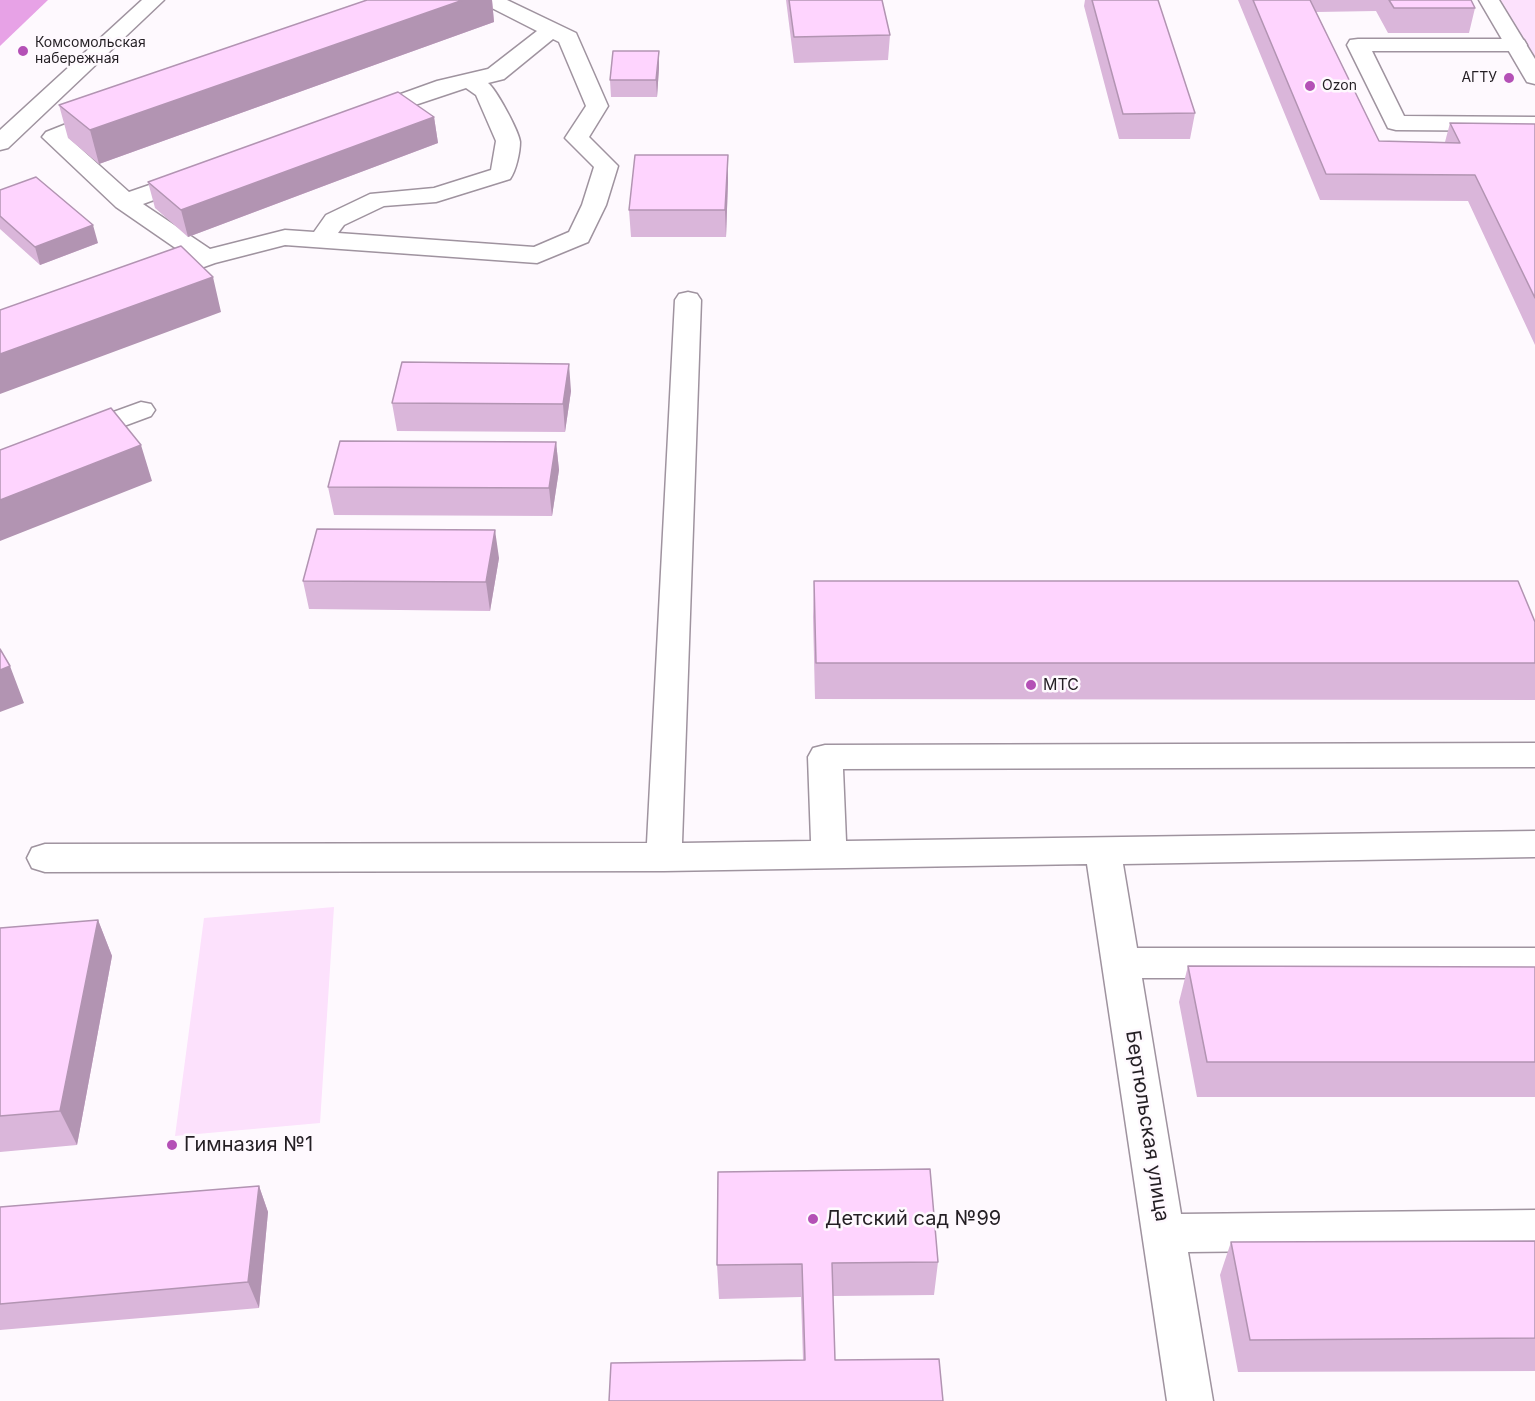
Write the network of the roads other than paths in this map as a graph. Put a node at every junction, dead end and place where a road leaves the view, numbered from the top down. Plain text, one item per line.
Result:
1 (154, 0) edge
2 (491, 0) edge
3 (1489, 0) edge
4 (551, 30) junction
5 (1516, 45) junction
6 (1535, 77) edge
7 (468, 79) junction
8 (130, 107) edge
9 (346, 122) edge
10 (1535, 124) edge
11 (54, 137) junction
12 (5, 140) edge
13 (213, 170) edge
14 (125, 202) junction
15 (321, 239) junction
16 (206, 258) junction
17 (130, 286) edge
18 (688, 300) dead end
19 (141, 410) dead end
20 (0, 463) edge
21 (1535, 755) edge
22 (1535, 844) edge
23 (1103, 850) junction
24 (828, 855) junction
25 (664, 857) junction
26 (45, 858) dead end
27 (1121, 963) junction
28 (1535, 963) edge
29 (1535, 1229) edge
30 (1163, 1233) junction
31 (1190, 1401) edge

1 - 12 main road
2 - 4 main road
3 - 5 main road
4 - 7 main road
4 - 15 main road
5 - 6 main road
5 - 10 main road
7 - 9 main road
7 - 15 main road
8 - 11 main road
11 - 12 main road
11 - 14 main road
13 - 14 main road
14 - 16 main road
15 - 16 main road
16 - 17 main road
18 - 25 main road
19 - 20 main road
21 - 24 main road
22 - 23 main road
23 - 24 main road
23 - 27 main road, Бертюльская улица
24 - 25 main road
25 - 26 main road
27 - 28 main road
27 - 30 main road, Бертюльская улица
29 - 30 main road
30 - 31 main road, Бертюльская улица

